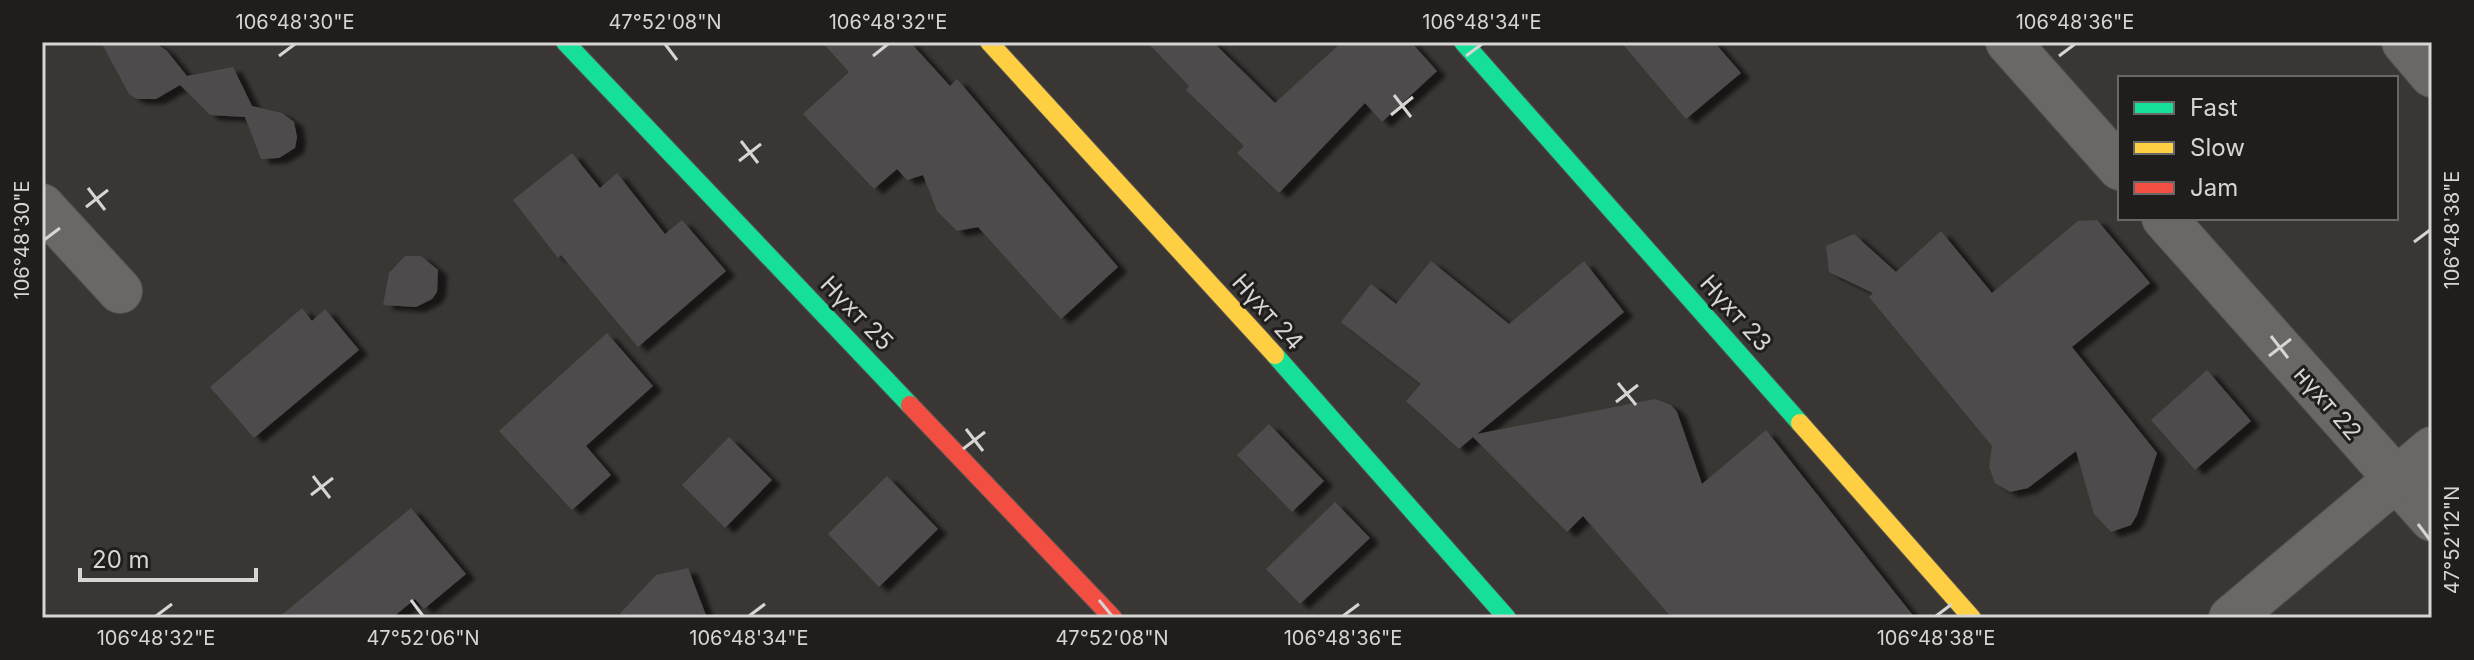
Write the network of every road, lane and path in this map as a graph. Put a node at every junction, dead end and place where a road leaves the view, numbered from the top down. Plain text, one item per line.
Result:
1 (565, 42) edge
2 (989, 42) edge
3 (1463, 42) edge
4 (2008, 42) edge
5 (2404, 42) edge
6 (2432, 75) edge
7 (2118, 166) edge
8 (42, 206) edge
9 (2166, 220) edge
10 (120, 291) dead end
11 (2432, 449) edge
12 (2396, 480) junction
13 (2432, 519) edge
14 (1113, 618) edge
15 (1507, 618) edge
16 (1972, 618) edge
17 (2231, 618) edge

1 - 14 street, Нүхт 25
2 - 15 street, Нүхт 24
3 - 16 street, Нүхт 23
4 - 7 street
5 - 6 street
8 - 10 street
9 - 12 street, нүхт 22
11 - 12 street
12 - 13 street, нүхт 22
12 - 17 street

